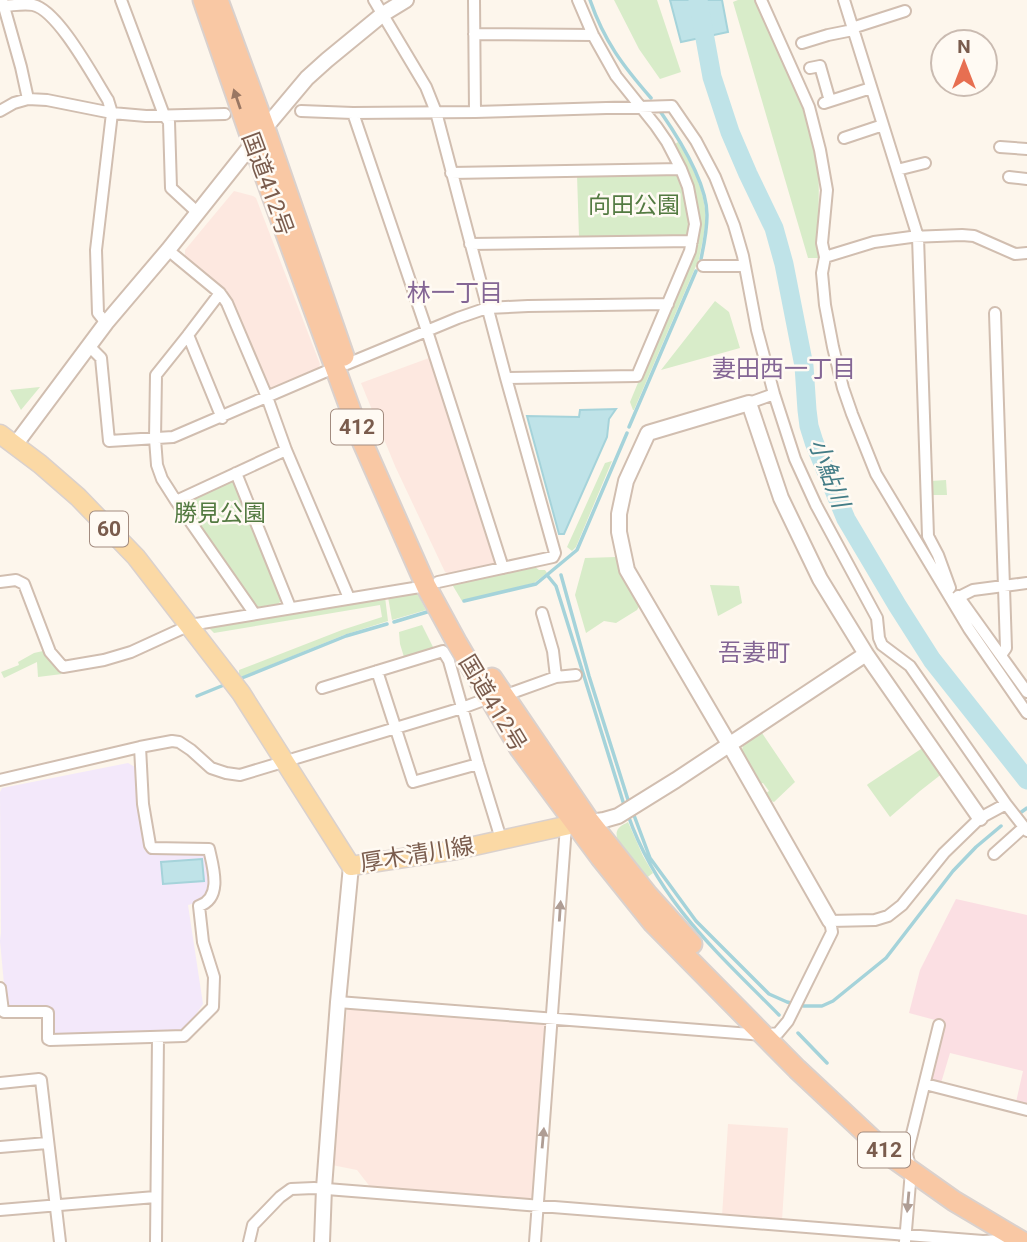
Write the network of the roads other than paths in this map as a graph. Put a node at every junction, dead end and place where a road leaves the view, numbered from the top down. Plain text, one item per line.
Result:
1 (121, 0) edge
2 (203, 0) edge
3 (218, 0) edge
4 (374, 0) edge
5 (406, 0) edge
6 (474, 0) edge
7 (578, 0) edge
8 (761, 0) edge
9 (844, 0) edge
10 (2, 4) edge
11 (905, 11) dead end
12 (383, 14) junction
13 (852, 29) junction
14 (474, 34) junction
15 (593, 35) junction
16 (802, 43) dead end
17 (820, 66) dead end
18 (871, 88) junction
19 (27, 99) junction
20 (641, 108) junction
21 (0, 111) edge
22 (301, 111) dead end
23 (436, 112) junction
24 (475, 112) junction
25 (112, 113) junction
26 (354, 113) junction
27 (225, 114) dead end
28 (164, 115) junction
29 (883, 125) junction
30 (265, 128) junction
31 (844, 138) dead end
32 (253, 144) junction
33 (1000, 147) dead end
34 (1027, 149) edge
35 (925, 163) dead end
36 (681, 169) junction
37 (897, 170) junction
38 (451, 173) junction
39 (1009, 177) dead end
40 (1027, 179) edge
41 (198, 213) junction
42 (918, 237) junction
43 (692, 241) junction
44 (470, 243) junction
45 (168, 250) junction
46 (1027, 253) edge
47 (825, 257) junction
48 (703, 266) dead end
49 (745, 266) junction
50 (220, 293) junction
51 (668, 304) junction
52 (487, 308) junction
53 (995, 313) dead end
54 (106, 323) junction
55 (427, 331) junction
56 (188, 335) junction
57 (89, 346) junction
58 (340, 366) junction
59 (506, 378) junction
60 (774, 394) junction
61 (267, 397) junction
62 (749, 403) junction
63 (222, 418) junction
64 (0, 434) edge
65 (155, 439) junction
66 (15, 445) junction
67 (286, 450) junction
68 (236, 473) junction
69 (176, 501) junction
70 (503, 568) junction
71 (0, 582) edge
72 (1027, 583) edge
73 (432, 584) junction
74 (1005, 585) junction
75 (349, 598) junction
76 (955, 599) junction
77 (290, 607) junction
78 (254, 613) junction
79 (542, 613) dead end
80 (190, 625) junction
81 (882, 645) junction
82 (866, 653) junction
83 (1001, 655) junction
84 (377, 671) junction
85 (576, 675) dead end
86 (556, 677) junction
87 (322, 688) dead end
88 (1027, 692) edge
89 (496, 697) junction
90 (462, 708) junction
91 (1027, 713) edge
92 (395, 727) junction
93 (729, 744) junction
94 (139, 747) junction
95 (286, 761) junction
96 (478, 764) junction
97 (0, 779) edge
98 (1006, 804) junction
99 (980, 818) junction
100 (577, 824) junction
101 (1026, 829) edge
102 (501, 839) junction
103 (994, 854) dead end
104 (351, 866) junction
105 (830, 921) junction
106 (0, 988) edge
107 (338, 1002) junction
108 (553, 1018) junction
109 (939, 1025) dead end
110 (771, 1034) junction
111 (158, 1037) junction
112 (0, 1083) edge
113 (925, 1084) junction
114 (1027, 1110) edge
115 (47, 1143) junction
116 (0, 1147) edge
117 (909, 1162) junction
118 (324, 1188) junction
119 (155, 1197) junction
120 (55, 1205) junction
121 (538, 1206) junction
122 (0, 1210) edge
123 (1020, 1236) edge
124 (905, 1238) edge
125 (60, 1242) edge
126 (156, 1242) edge
127 (248, 1242) edge
128 (322, 1242) edge
129 (535, 1242) edge

1 - 28 street
32 -> 2 highway, 国道412号 / 412
3 - 30 highway, 国道412号 / 412
4 - 12 street
5 - 12 street
6 - 14 street
7 - 15 street
8 - 47 street
9 - 13 street
10 - 19 street
10 - 25 street
11 - 13 street
12 - 23 street
12 - 30 street
13 - 16 street
13 - 18 street
14 - 15 street
14 - 24 street
15 - 20 street
17 - 18 street
18 - 29 street
19 - 21 street
19 - 25 street
20 - 24 street
20 - 36 street
20 - 49 street
22 - 26 street
23 - 24 street
23 - 26 street
23 - 38 street
25 - 28 street
25 - 54 street
26 - 55 street
27 - 28 street
28 - 41 street
29 - 31 street
29 - 37 street
30 - 32 street
30 - 58 highway, 国道412号 / 412
32 - 41 street
32 - 58 highway, 国道412号 / 412
33 - 34 street
35 - 37 street
36 - 38 street
36 - 43 street
37 - 42 street
38 - 44 street
39 - 40 street
41 - 45 street
42 - 46 street
42 - 47 street
42 - 76 street
43 - 44 street
43 - 51 street
44 - 52 street
45 - 50 street
45 - 54 street
47 - 76 street
48 - 49 street
49 - 60 street
50 - 56 street
50 - 61 street
51 - 52 street
51 - 59 street
52 - 55 street
52 - 59 street
53 - 74 street
54 - 57 street
55 - 58 street
55 - 70 street
56 - 63 street
56 - 65 street
57 - 65 street
57 - 66 street
58 - 61 street
58 - 73 highway, 国道412号 / 412
59 - 70 street
60 - 62 street
60 - 81 street
61 - 63 street
61 - 67 street
62 - 82 street
62 - 93 street
63 - 65 street
64 - 66 main road, 60
65 - 69 street
66 - 80 main road, 60
67 - 68 street
67 - 75 street
68 - 69 street
68 - 77 street
69 - 78 street
70 - 73 street
71 - 80 street
72 - 74 street
73 - 75 street
73 - 89 highway, 国道412号 / 412
74 - 76 street
74 - 83 street
75 - 77 street
76 - 83 street
76 - 91 street
77 - 78 street
78 - 80 street
79 - 86 street
80 - 95 main road, 厚木清川線 / 60
81 - 82 street
81 - 98 street
82 - 93 street
82 - 99 street
83 - 88 street
84 - 87 street
84 - 90 street
84 - 92 street
85 - 86 street
86 - 89 street
89 - 90 street
89 - 100 highway, 国道412号 / 412
90 - 92 street
90 - 96 street
92 - 95 street
92 - 96 street
93 - 100 street
93 - 105 street
94 - 95 street
94 - 97 street
94 - 111 street
95 - 104 main road, 厚木清川線 / 60
96 - 102 street
98 - 99 street
98 - 101 street
99 - 105 street
100 - 102 main road, 厚木清川線
108 -> 100 street
100 - 110 highway, 国道412号 / 412
101 - 103 street
102 - 104 main road, 厚木清川線
104 - 107 street
105 - 110 street
106 - 111 street
107 - 108 street
107 - 118 street
108 - 110 street
121 -> 108 street
109 - 113 street
110 - 117 highway, 国道412号 / 412
111 - 119 street
112 - 115 street
113 - 114 street
113 - 117 street
115 - 116 street
115 - 120 street
117 - 123 highway, 国道412号 / 412
117 -> 124 street
118 - 121 street
118 - 127 street
118 - 128 street
119 - 120 street
119 - 126 street
120 - 122 street
120 - 125 street
121 - 124 street
121 - 129 street
123 - 124 street

